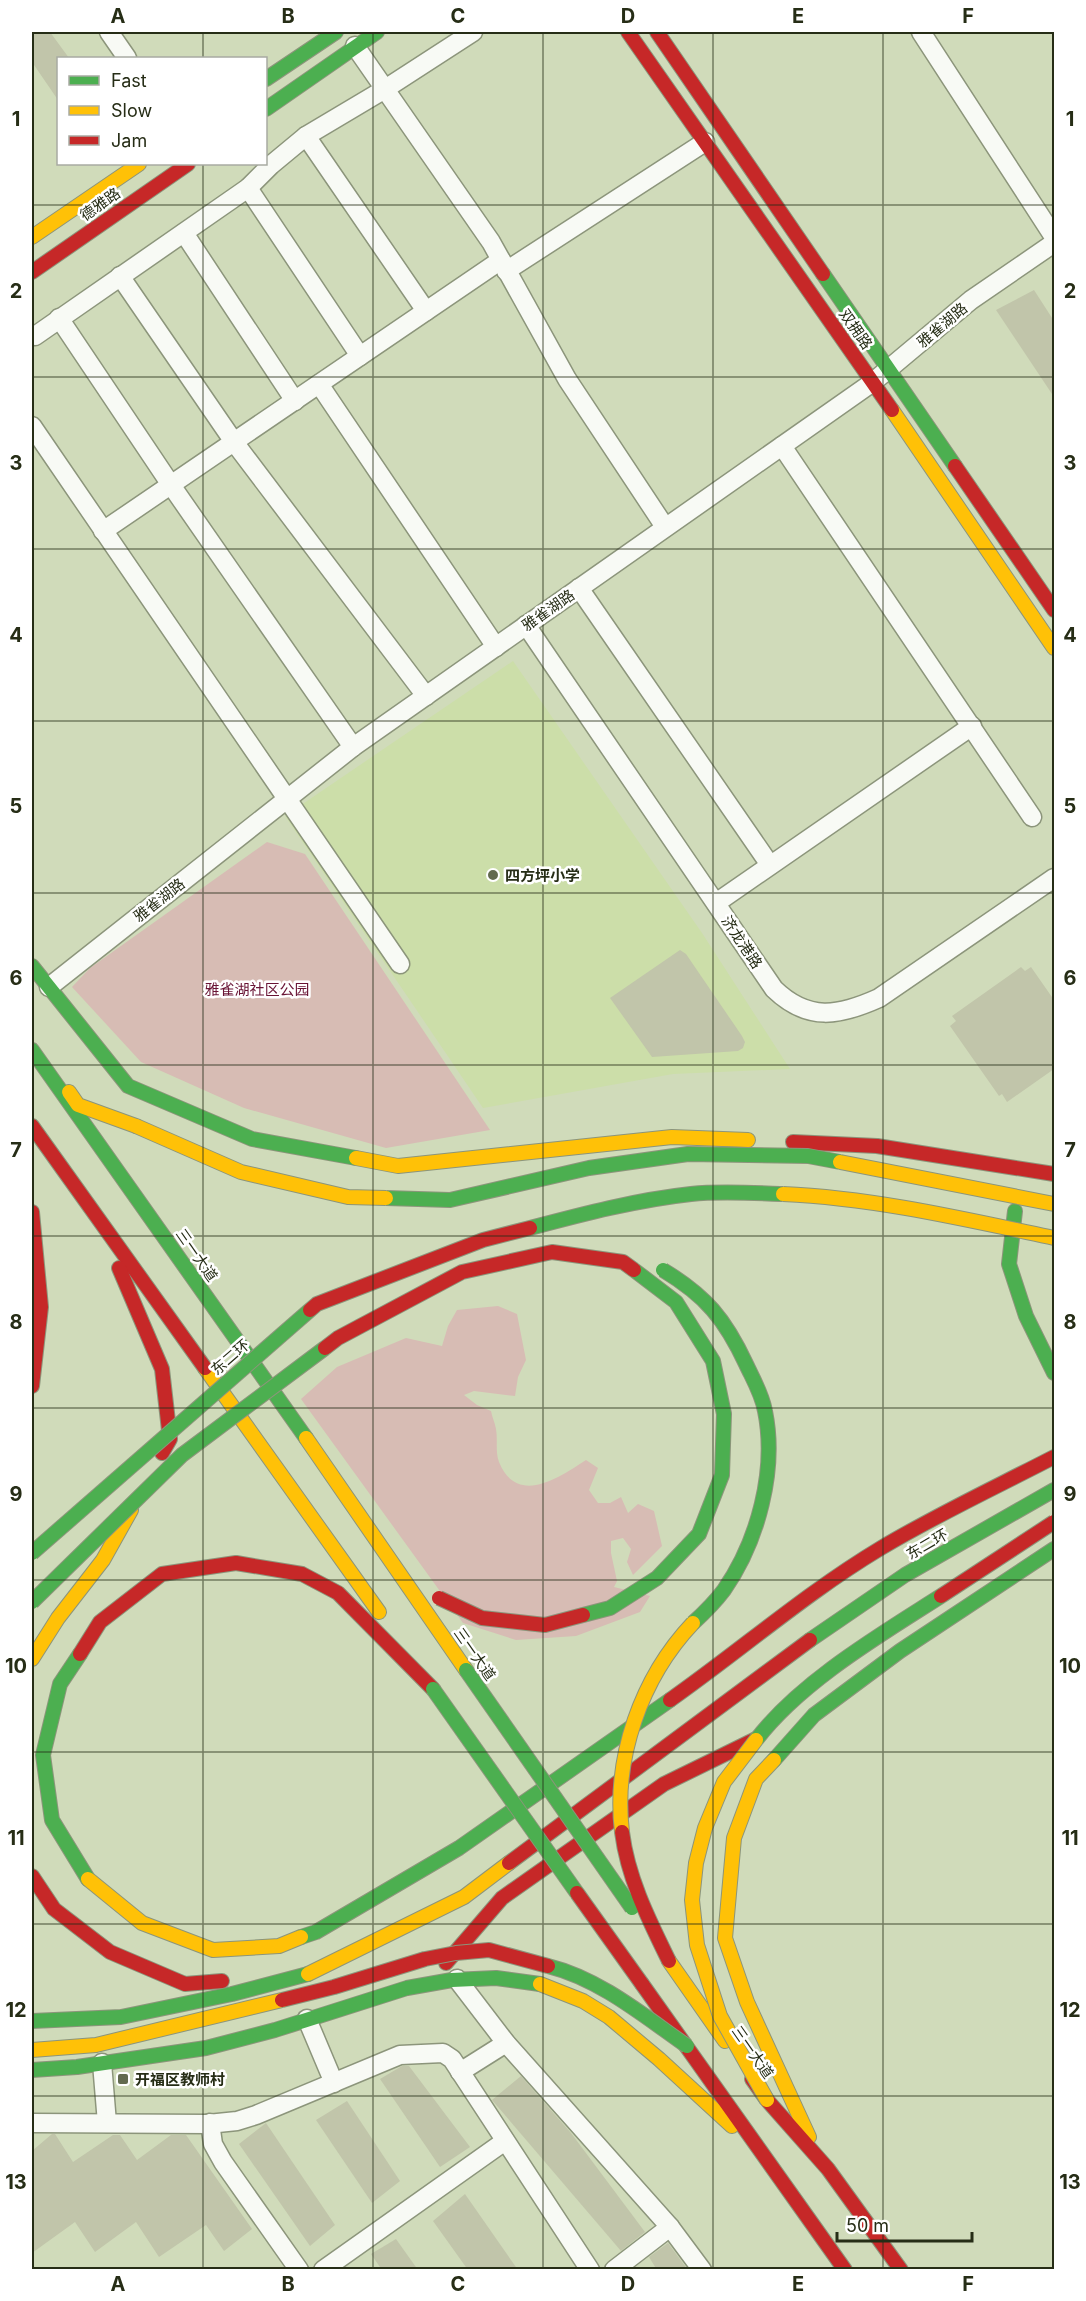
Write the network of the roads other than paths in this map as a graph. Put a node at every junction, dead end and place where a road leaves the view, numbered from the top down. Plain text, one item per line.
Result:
1 (109, 32) edge
2 (336, 32) edge
3 (377, 32) edge
4 (473, 32) edge
5 (628, 32) edge
6 (657, 32) edge
7 (921, 32) edge
8 (355, 46) junction
9 (127, 57) edge
10 (267, 78) edge
11 (385, 89) junction
12 (267, 108) edge
13 (306, 136) junction
14 (705, 142) junction
15 (138, 165) edge
16 (187, 165) edge
17 (248, 188) junction
18 (184, 233) junction
19 (32, 237) edge
20 (1054, 237) edge
21 (1054, 243) edge
22 (504, 265) junction
23 (32, 272) edge
24 (120, 276) junction
25 (426, 311) junction
26 (59, 318) junction
27 (35, 336) dead end
28 (360, 356) junction
29 (890, 369) junction
30 (873, 382) junction
31 (319, 384) junction
32 (295, 400) junction
33 (32, 426) edge
34 (234, 442) junction
35 (782, 446) junction
36 (171, 485) junction
37 (665, 527) junction
38 (103, 531) junction
39 (579, 588) junction
40 (1054, 610) edge
41 (526, 625) junction
42 (496, 647) junction
43 (1054, 648) edge
44 (426, 696) junction
45 (972, 726) junction
46 (353, 747) junction
47 (287, 798) junction
48 (1032, 816) dead end
49 (770, 865) junction
50 (1054, 878) edge
51 (716, 903) junction
52 (400, 964) dead end
53 (32, 966) edge
54 (49, 987) junction
55 (32, 1043) edge
56 (32, 1050) edge
57 (32, 1126) edge
58 (1019, 1169) junction
59 (1054, 1174) edge
60 (1054, 1204) edge
61 (32, 1212) edge
62 (97, 1215) junction
63 (1054, 1238) edge
64 (552, 1239) dead end
65 (483, 1240) junction
66 (622, 1249) dead end
67 (1054, 1373) edge
68 (32, 1386) edge
69 (1054, 1457) edge
70 (339, 1485) junction
71 (1054, 1490) edge
72 (1054, 1522) edge
73 (1054, 1550) edge
74 (32, 1553) edge
75 (408, 1563) dead end
76 (435, 1593) dead end
77 (32, 1602) edge
78 (32, 1659) edge
79 (433, 1689) junction
80 (814, 1715) junction
81 (32, 1876) edge
82 (669, 1961) junction
83 (310, 1973) junction
84 (457, 1979) junction
85 (428, 1983) junction
86 (307, 2019) junction
87 (32, 2021) edge
88 (506, 2043) junction
89 (687, 2046) junction
90 (32, 2050) edge
91 (102, 2064) junction
92 (32, 2070) edge
93 (460, 2072) junction
94 (334, 2083) junction
95 (767, 2100) junction
96 (32, 2123) edge
97 (107, 2123) junction
98 (210, 2123) junction
99 (505, 2141) junction
100 (767, 2157) junction
101 (828, 2169) junction
102 (670, 2227) junction
103 (299, 2270) edge
104 (323, 2270) edge
105 (590, 2270) edge
106 (614, 2270) edge
107 (702, 2270) edge
108 (845, 2270) edge
109 (901, 2270) edge

1 - 9 street
2 - 10 main road
3 - 8 main road
4 - 11 street
5 - 14 main road, 双拥路
6 - 29 main road, 双拥路
7 - 20 street
8 - 11 street
8 - 12 main road
11 - 13 street
11 - 22 street
13 - 17 street
13 - 25 street
14 - 22 street
14 - 30 main road, 双拥路
15 - 19 main road, 德雅路
16 - 23 main road, 德雅路
17 - 18 street
17 - 28 street
18 - 24 street
18 - 32 street
21 - 29 street, 雅雀湖路
22 - 25 street
22 - 37 street
24 - 26 street
24 - 34 street
25 - 28 street
26 - 27 street
26 - 36 street
28 - 31 street
29 - 30 street, 雅雀湖路
29 - 40 main road, 双拥路
30 - 35 street, 雅雀湖路
30 - 43 main road, 双拥路
31 - 32 street
31 - 42 street
32 - 34 street
33 - 38 street
34 - 36 street
34 - 44 street
35 - 37 street, 雅雀湖路
35 - 45 street
36 - 38 street
36 - 46 street
37 - 39 street, 雅雀湖路
38 - 47 street
39 - 41 street, 雅雀湖路
39 - 49 street
41 - 42 street, 雅雀湖路
41 - 51 street, 济龙港路
42 - 44 street, 雅雀湖路
44 - 46 street, 雅雀湖路
45 - 48 street
45 - 49 street
46 - 47 street, 雅雀湖路
47 - 52 street
47 - 54 street, 雅雀湖路
49 - 51 street
50 - 51 street, 济龙港路
53 - 54 main road
54 - 58 main road
55 - 60 main road, bridge
56 - 70 main road, 三一大道
57 - 62 main road
58 - 59 main road
58 - 67 main road
61 - 68 main road
62 - 78 main road
62 - 79 main road
63 - 65 main road, bridge
64 - 65 main road, bridge
65 - 74 main road, 东二环, bridge
66 - 82 main road, bridge
69 - 79 main road
70 - 75 main road
70 - 82 main road, 三一大道, bridge
71 - 83 main road, 东二环
72 - 95 main road, bridge
73 - 80 main road
76 - 77 main road, bridge
79 - 89 main road, bridge
80 - 85 main road
80 - 101 main road
81 - 83 main road
82 - 95 main road, 三一大道, bridge
83 - 87 main road
84 - 85 main road
84 - 88 street
84 - 100 main road
85 - 86 main road
86 - 91 main road
86 - 94 street
88 - 93 street
88 - 102 street
89 - 90 main road, bridge
89 - 100 main road
91 - 92 main road
91 - 97 street
93 - 94 street
93 - 99 street
94 - 98 street
95 - 101 main road, 三一大道
96 - 97 street
97 - 98 street
98 - 103 street
99 - 104 street
99 - 105 street
100 - 108 main road
101 - 109 main road, 三一大道
102 - 106 street
102 - 107 street

